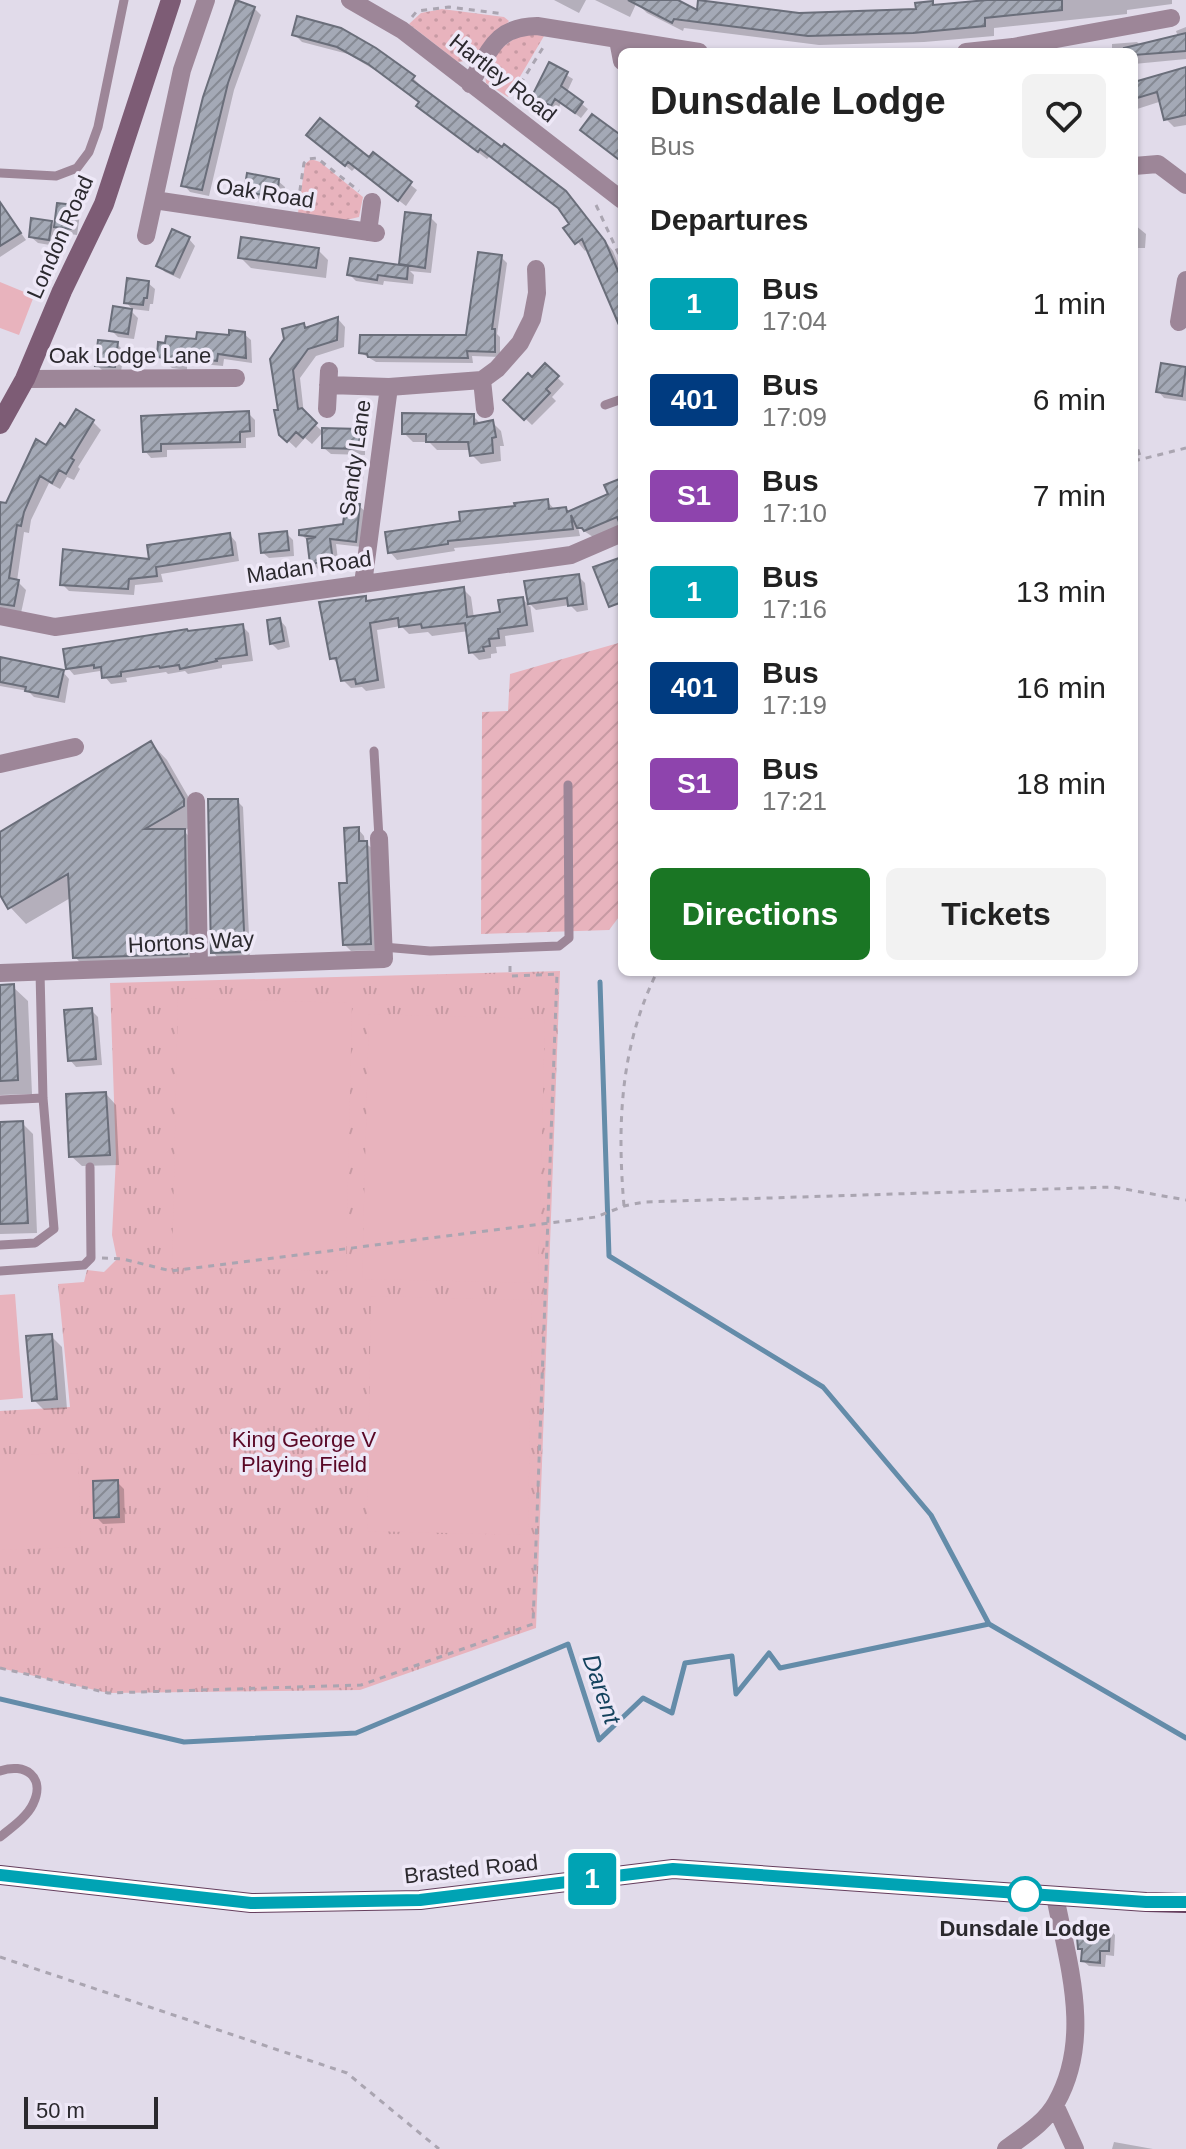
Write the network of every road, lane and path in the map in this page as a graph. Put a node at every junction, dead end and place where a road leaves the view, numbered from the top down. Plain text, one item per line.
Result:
1 (124, 0) edge
2 (171, 0) edge
3 (206, 0) edge
4 (350, 0) edge
5 (506, 15) dead end
6 (1171, 18) dead end
7 (554, 29) junction
8 (402, 30) junction
9 (618, 40) junction
10 (620, 48) edge
11 (672, 48) edge
12 (1019, 48) edge
13 (149, 63) junction
14 (182, 70) junction
15 (470, 84) junction
16 (505, 110) junction
17 (1138, 166) edge
18 (580, 168) junction
19 (0, 173) edge
20 (1186, 185) edge
21 (618, 197) edge
22 (154, 200) junction
23 (372, 202) joint
24 (295, 222) junction
25 (146, 236) dead end
26 (618, 252) edge
27 (536, 269) dead end
28 (1186, 280) edge
29 (1183, 313) edge
30 (236, 378) dead end
31 (25, 379) junction
32 (482, 380) junction
33 (389, 387) junction
34 (618, 400) edge
35 (605, 405) dead end
36 (327, 409) dead end
37 (485, 409) dead end
38 (0, 424) edge
39 (1186, 448) edge
40 (1138, 450) edge
41 (1141, 459) junction
42 (1138, 460) edge
43 (618, 535) edge
44 (363, 584) junction
45 (0, 616) edge
46 (75, 747) dead end
47 (374, 751) dead end
48 (0, 764) edge
49 (568, 785) dead end
50 (196, 801) dead end
51 (379, 838) joint
52 (509, 949) junction
53 (384, 953) junction
54 (199, 966) junction
55 (40, 972) junction
56 (0, 973) edge
57 (655, 976) edge
58 (43, 1098) junction
59 (0, 1100) edge
60 (90, 1167) dead end
61 (1186, 1200) edge
62 (624, 1206) junction
63 (548, 1223) junction
64 (0, 1245) edge
65 (91, 1258) junction
66 (0, 1271) edge
67 (0, 1668) edge
68 (0, 1771) edge
69 (0, 1837) edge
70 (0, 1875) edge
71 (1055, 1896) junction
72 (1186, 1903) edge
73 (0, 1957) edge
74 (1055, 2105) junction
75 (439, 2149) edge
76 (1006, 2149) edge
77 (1075, 2149) edge

1 - 19 lane
2 - 13 street, London Road
3 - 14 street
4 - 8 street, Hartley Road
5 - 8 path
6 - 12 street
7 - 9 street
7 - 15 street
7 - 16 path
8 - 15 street, Hartley Road
9 - 10 street
9 - 11 street
13 - 14 street
13 - 31 street, London Road
14 - 22 street
15 - 16 street, Hartley Road
16 - 18 street, Hartley Road
17 - 20 street
18 - 21 street, Hartley Road
18 - 26 path
22 - 24 street, Oak Road
22 - 25 street
23 - 24 street, Oak Road
23 - 24 path
27 - 32 street
28 - 29 street
30 - 31 street, Oak Lodge Lane
31 - 38 street, London Road
32 - 33 street, Sandy Lane
32 - 37 street
33 - 36 street, Sandy Lane
33 - 44 street, Sandy Lane
34 - 35 lane
39 - 41 path
40 - 41 path
41 - 42 path
43 - 44 street, Madan Road
44 - 45 street, Madan Road
46 - 48 street
47 - 51 lane
49 - 52 lane
50 - 54 street
51 - 53 street
52 - 53 lane
52 - 63 path
53 - 54 street, Hortons Way
54 - 55 street, Hortons Way
55 - 56 street, Hortons Way
55 - 58 lane
57 - 62 path
58 - 59 lane
58 - 64 lane
60 - 65 lane
61 - 62 path
62 - 63 path
63 - 65 path
63 - 67 path
65 - 66 lane
68 - 69 lane
70 - 71 main road, Brasted Road
71 - 72 main road, Brasted Road
71 - 74 street
73 - 75 path
74 - 76 street
74 - 77 street

